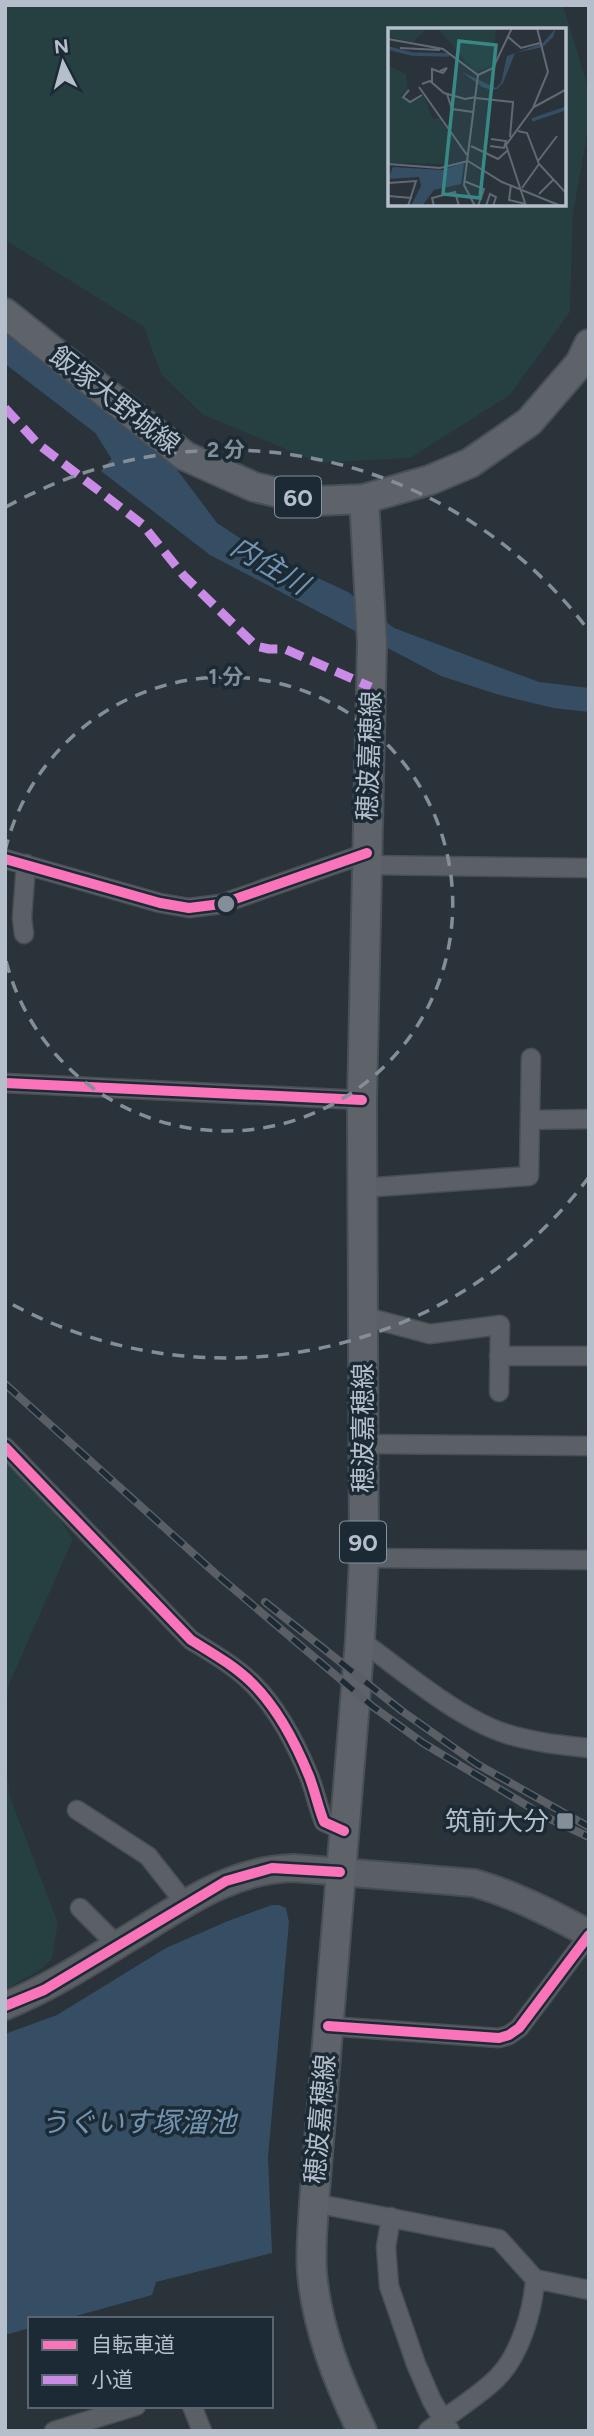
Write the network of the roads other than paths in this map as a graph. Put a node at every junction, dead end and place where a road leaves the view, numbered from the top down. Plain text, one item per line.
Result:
1 (5, 313) edge
2 (589, 344) edge
3 (364, 499) junction
4 (5, 859) edge
5 (366, 859) junction
6 (26, 864) junction
7 (589, 868) edge
8 (24, 934) dead end
9 (531, 1058) dead end
10 (5, 1083) edge
11 (362, 1100) junction
12 (589, 1119) edge
13 (530, 1120) junction
14 (362, 1188) junction
15 (362, 1315) junction
16 (499, 1356) junction
17 (589, 1356) edge
18 (499, 1392) dead end
19 (362, 1444) junction
20 (589, 1446) edge
21 (5, 1447) edge
22 (363, 1558) junction
23 (589, 1560) edge
24 (360, 1640) junction
25 (589, 1748) edge
26 (76, 1810) dead end
27 (344, 1831) junction
28 (340, 1872) junction
29 (185, 1903) junction
30 (80, 1908) dead end
31 (589, 1935) edge
32 (117, 1945) junction
33 (5, 2006) edge
34 (328, 2026) junction
35 (314, 2203) junction
36 (391, 2217) junction
37 (536, 2279) junction
38 (589, 2290) edge
39 (130, 2408) edge
40 (193, 2408) edge
41 (440, 2427) edge
42 (61, 2430) edge
43 (202, 2431) edge
44 (362, 2431) edge

1 - 3 main road, 飯塚大野城線 / 60
2 - 3 main road, 飯塚大野城線 / 60
3 - 5 main road, 穂波嘉穂線 / 90
4 - 6 street
5 - 6 street
5 - 7 street
5 - 11 main road, 穂波嘉穂線 / 90
6 - 8 street
9 - 13 street
10 - 11 street
11 - 14 main road, 穂波嘉穂線 / 90
12 - 13 street
13 - 14 street
14 - 15 main road, 穂波嘉穂線 / 90
15 - 16 street
15 - 19 main road, 穂波嘉穂線 / 90
16 - 17 street
16 - 18 street
19 - 20 street
19 - 22 main road, 穂波嘉穂線 / 90
21 - 27 street
22 - 23 street
22 - 24 main road, 穂波嘉穂線 / 90
24 - 25 street
24 - 27 main road, 穂波嘉穂線 / 90
26 - 29 street
27 - 28 main road, 穂波嘉穂線 / 90
28 - 29 street
28 - 31 street
28 - 34 main road, 穂波嘉穂線 / 90
29 - 32 street
30 - 32 street
31 - 34 street
32 - 33 street
34 - 35 main road, 穂波嘉穂線 / 90
35 - 36 street
35 - 44 main road, 穂波嘉穂線 / 90
36 - 37 street
36 - 41 street
37 - 38 street
37 - 41 street
39 - 42 street
40 - 43 street

